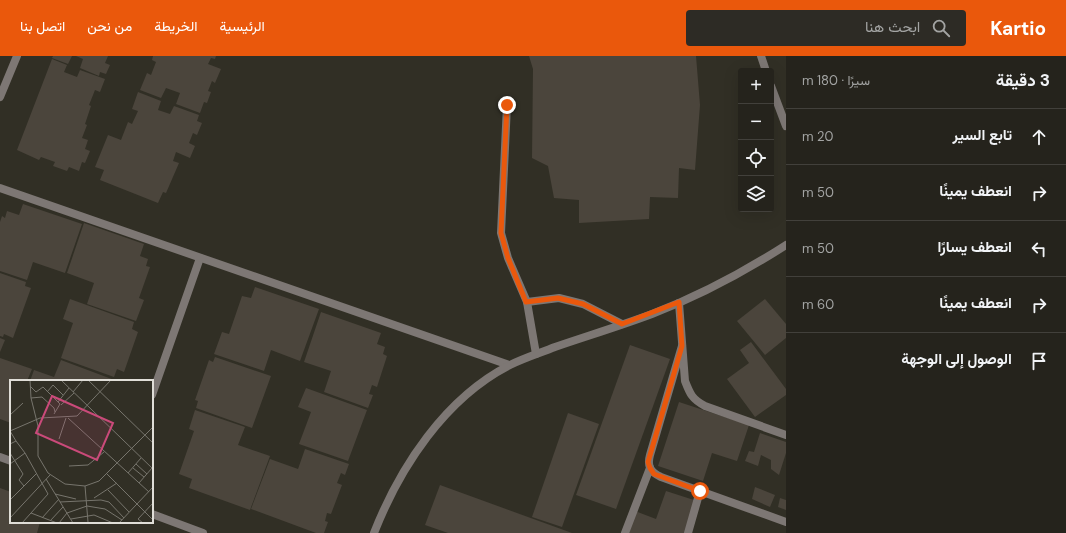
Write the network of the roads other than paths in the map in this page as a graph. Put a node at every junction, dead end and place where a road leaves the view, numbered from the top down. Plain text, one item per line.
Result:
1 (17, 56) edge
2 (761, 56) edge
3 (765, 68) edge
4 (774, 94) edge
5 (0, 97) edge
6 (507, 105) dead end
7 (786, 126) edge
8 (0, 188) edge
9 (786, 245) edge
10 (200, 258) junction
11 (526, 302) junction
12 (679, 302) junction
13 (622, 324) junction
14 (682, 346) junction
15 (536, 354) junction
16 (510, 365) junction
17 (153, 392) edge
18 (786, 435) edge
19 (0, 457) edge
20 (10, 461) edge
21 (650, 468) junction
22 (700, 491) junction
23 (153, 514) edge
24 (786, 522) edge
25 (203, 533) edge
26 (374, 533) edge
27 (625, 533) edge
28 (688, 533) edge

1 - 5 street
2 - 3 street
4 - 7 street
6 - 11 street
8 - 10 street
9 - 12 street
10 - 16 street
10 - 17 street
11 - 13 street
11 - 15 street
12 - 13 street
12 - 14 street
13 - 15 street
14 - 18 street
14 - 21 street
15 - 16 street
16 - 26 street
19 - 20 street
21 - 22 street
21 - 27 street
22 - 24 street
22 - 28 street
23 - 25 street

